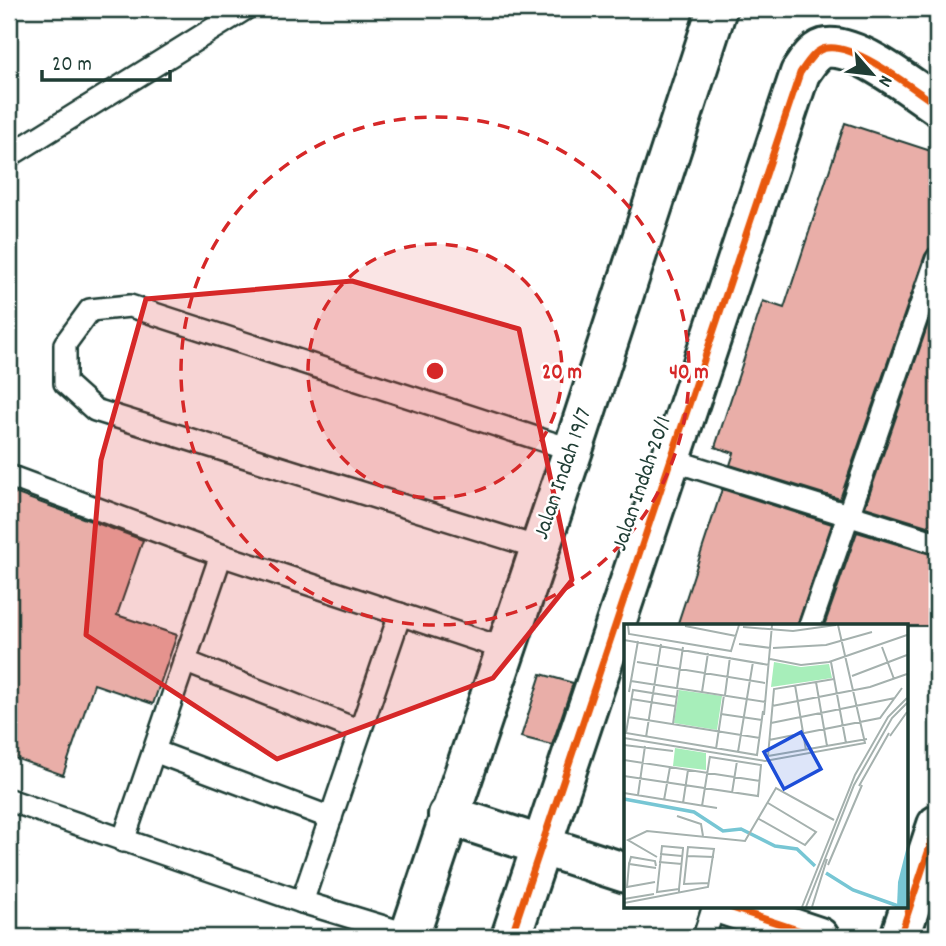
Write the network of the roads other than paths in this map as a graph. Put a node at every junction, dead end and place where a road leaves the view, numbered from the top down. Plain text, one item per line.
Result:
1 (246, 9) edge
2 (717, 9) edge
3 (937, 105) edge
4 (9, 156) edge
5 (937, 259) edge
6 (573, 450) junction
7 (671, 460) junction
8 (9, 476) edge
9 (849, 514) junction
10 (937, 543) edge
11 (539, 548) junction
12 (220, 555) junction
13 (400, 614) junction
14 (811, 624) edge
15 (505, 649) junction
16 (184, 661) junction
17 (360, 731) junction
18 (153, 751) junction
19 (9, 800) edge
20 (448, 815) junction
21 (331, 818) junction
22 (937, 825) edge
23 (123, 841) junction
24 (542, 845) junction
25 (624, 872) edge
26 (302, 902) junction
27 (713, 908) edge
28 (732, 908) edge
29 (409, 936) edge
30 (511, 937) edge
31 (704, 937) edge
32 (819, 937) edge
33 (900, 937) edge

1 - 4 lane
2 - 6 street, Jalan Indah 19/7
3 - 7 street, Jalan Indah 20/1
5 - 9 lane
6 - 11 street, Jalan Indah 19/7
6 - 11 lane
7 - 9 lane
7 - 24 street, Jalan Indah 20/1
8 - 12 lane
9 - 10 lane
9 - 14 lane
11 - 15 street, Jalan Indah 19/7
12 - 13 lane
12 - 16 lane
13 - 15 lane
13 - 17 lane
15 - 20 street, Jalan Indah 19/7
16 - 17 lane
16 - 18 lane
17 - 21 lane
18 - 21 lane
18 - 23 lane
19 - 23 lane
20 - 24 street
20 - 29 street, Jalan Indah 19/7
21 - 26 lane
22 - 33 street
23 - 26 lane
24 - 25 street
24 - 30 street, Jalan Indah 20/1
26 - 29 lane
27 - 31 lane
28 - 32 street

